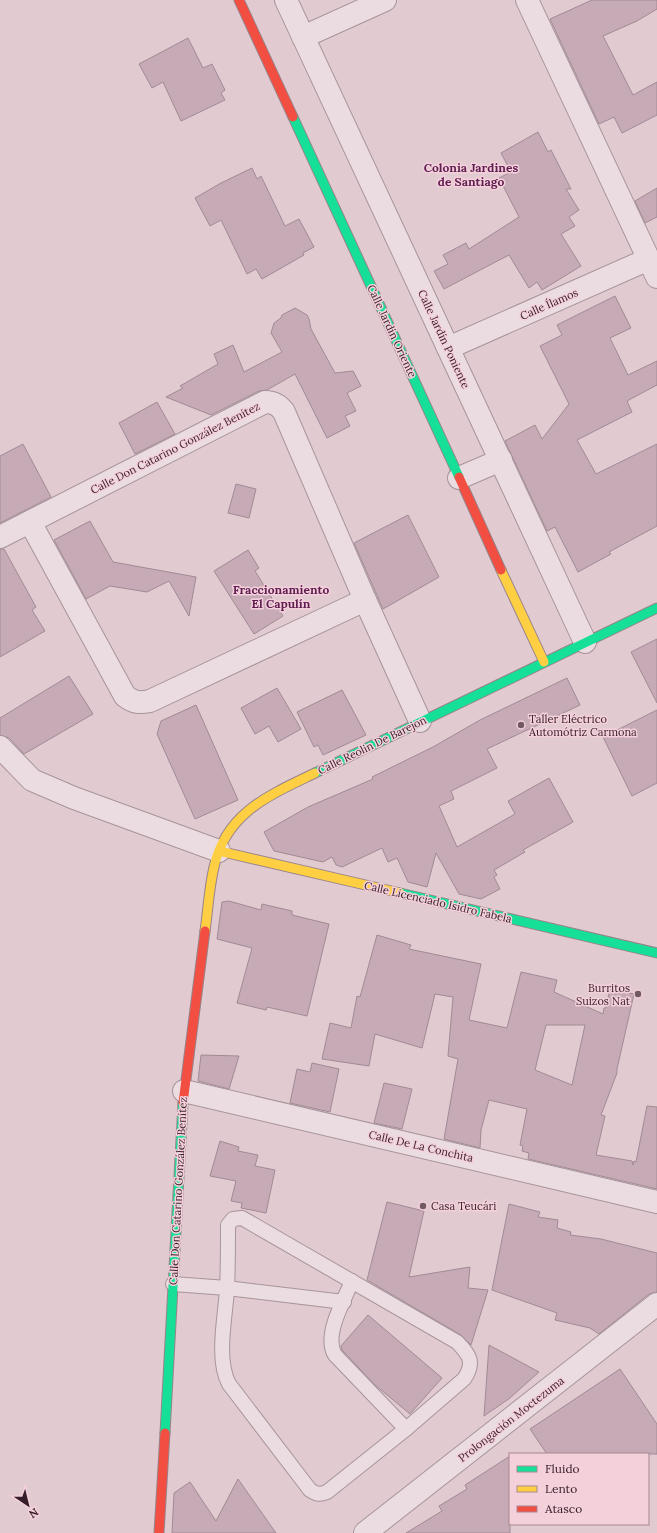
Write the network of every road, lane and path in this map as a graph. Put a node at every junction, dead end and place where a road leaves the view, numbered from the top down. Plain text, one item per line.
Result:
1 (239, 0) edge
2 (286, 0) edge
3 (385, 0) edge
4 (527, 0) edge
5 (303, 37) junction
6 (653, 268) edge
7 (448, 348) junction
8 (501, 460) junction
9 (459, 478) junction
10 (30, 522) junction
11 (0, 537) edge
12 (365, 600) junction
13 (657, 608) edge
14 (586, 642) junction
15 (544, 662) junction
16 (420, 721) junction
17 (0, 747) edge
18 (219, 851) junction
19 (657, 953) edge
20 (184, 1091) junction
21 (657, 1202) edge
22 (352, 1281) junction
23 (173, 1284) junction
24 (227, 1288) junction
25 (344, 1302) junction
26 (657, 1304) edge
27 (406, 1429) junction
28 (159, 1533) edge
29 (365, 1533) edge

1 - 9 main road, Calle Jardín Oriente
2 - 5 street, Calle Jardín Poniente
3 - 5 street
4 - 6 street
5 - 7 street, Calle Jardín Poniente
6 - 7 street, Calle Ílamos
7 - 8 street, Calle Jardín Poniente
8 - 9 street
8 - 14 street, Calle Jardín Poniente
9 - 15 main road, Calle Jardín Oriente
10 - 11 street, Calle Don Catarino González Benítez
10 - 12 street
10 - 12 street, Calle Don Catarino González Benítez
12 - 16 street, Calle Don Catarino González Benítez
13 - 14 main road
14 - 15 main road
15 - 16 main road, Calle Reolin De Barejon
16 - 18 main road, Calle Reolin De Barejon
17 - 18 street
18 - 19 main road, Calle Licenciado Isidro Fabela
18 - 20 main road, Calle Don Catarino González Benítez
20 - 21 street, Calle De La Conchita
20 - 23 main road, Calle Don Catarino González Benítez
22 - 24 lane
22 - 25 lane
22 - 27 lane
23 - 24 lane
23 - 28 main road, Calle Don Catarino González Benítez
24 - 25 lane
24 - 27 lane
25 - 27 lane
26 - 29 street, Prolongación Moctezuma

